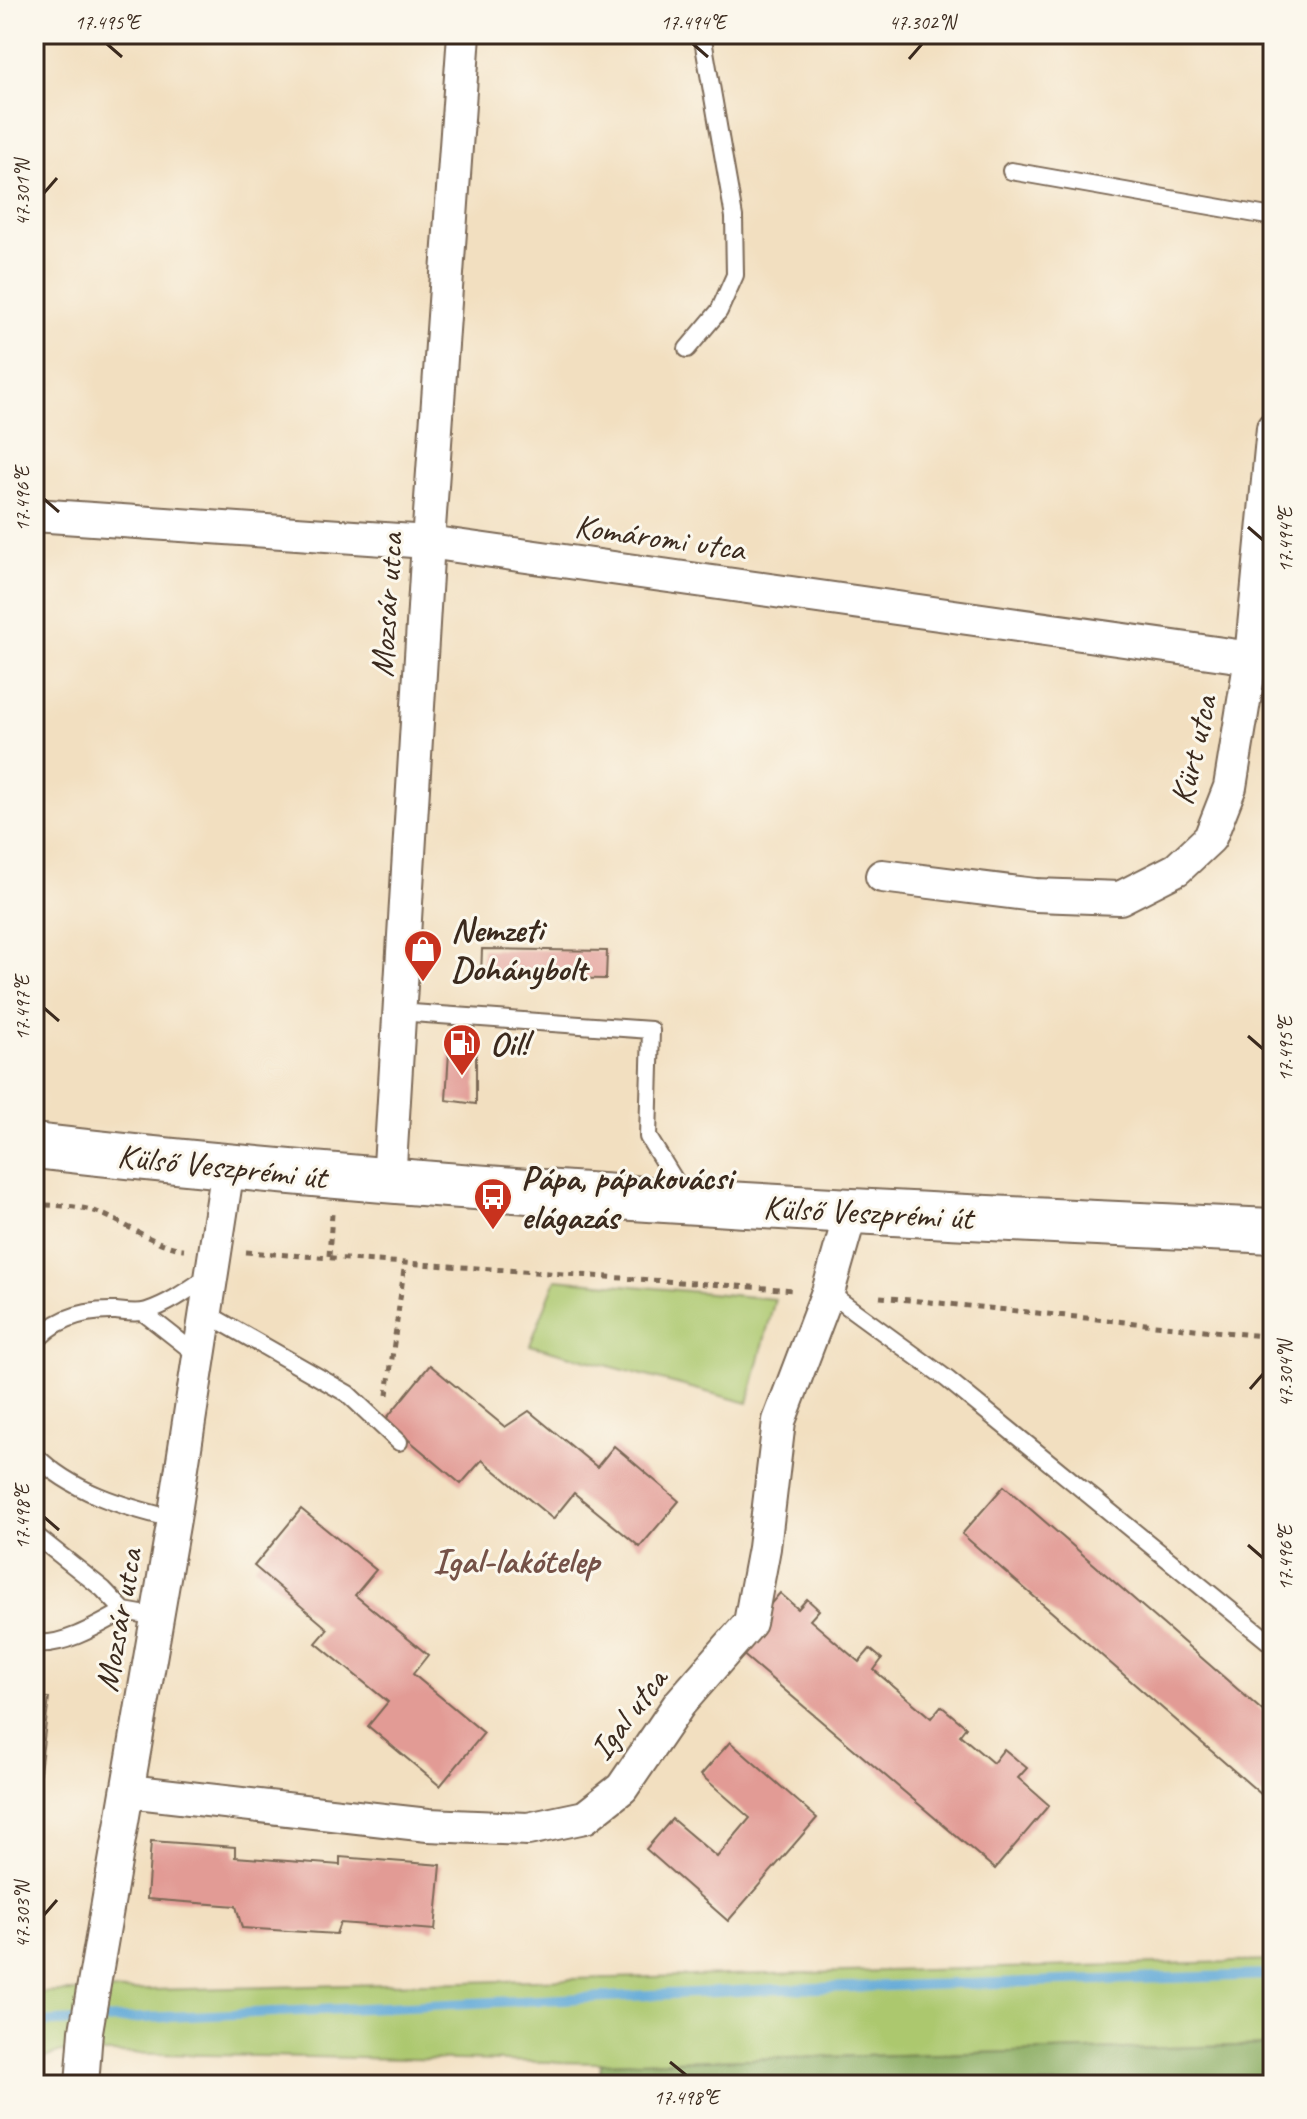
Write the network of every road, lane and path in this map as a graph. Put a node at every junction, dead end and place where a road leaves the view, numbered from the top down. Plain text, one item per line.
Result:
1 (464, 34) edge
2 (702, 34) edge
3 (1011, 171) dead end
4 (1273, 217) edge
5 (687, 349) dead end
6 (1273, 428) edge
7 (34, 515) edge
8 (428, 542) junction
9 (1262, 659) edge
10 (882, 876) dead end
11 (398, 1012) junction
12 (34, 1146) edge
13 (228, 1168) junction
14 (389, 1182) junction
15 (687, 1202) junction
16 (34, 1204) edge
17 (851, 1212) junction
18 (1273, 1231) edge
19 (405, 1262) junction
20 (214, 1263) junction
21 (828, 1292) junction
22 (144, 1313) junction
23 (206, 1313) junction
24 (1273, 1337) edge
25 (34, 1344) edge
26 (200, 1357) junction
27 (382, 1426) junction
28 (399, 1442) dead end
29 (34, 1454) edge
30 (174, 1519) junction
31 (34, 1534) edge
32 (124, 1611) junction
33 (158, 1617) junction
34 (34, 1643) edge
35 (1273, 1645) edge
36 (128, 1791) junction
37 (82, 2085) edge

1 - 8 street, Mozsár utca
2 - 5 lane
3 - 4 lane
6 - 9 street, Kürt utca
7 - 8 street, Komáromi utca
8 - 9 street, Komáromi utca
8 - 11 street, Mozsár utca
9 - 10 street, Kürt utca
11 - 14 street, Mozsár utca
11 - 15 lane
12 - 13 street, Külső Veszprémi út
13 - 14 street, Külső Veszprémi út
13 - 20 street, Mozsár utca
14 - 15 street, Külső Veszprémi út
15 - 17 street, Külső Veszprémi út
16 - 20 path
17 - 18 street, Külső Veszprémi út
17 - 21 street, Igal utca
19 - 20 path
19 - 21 path
19 - 27 path
20 - 22 lane
20 - 23 street, Mozsár utca
21 - 24 path
21 - 35 lane
21 - 36 street, Igal utca
22 - 25 lane
22 - 26 lane
23 - 26 street, Mozsár utca
23 - 27 lane
26 - 30 street, Mozsár utca
27 - 28 lane
29 - 30 lane
30 - 33 street, Mozsár utca
31 - 32 lane
32 - 33 lane
32 - 34 lane
33 - 36 street, Mozsár utca
36 - 37 street, Mozsár utca

